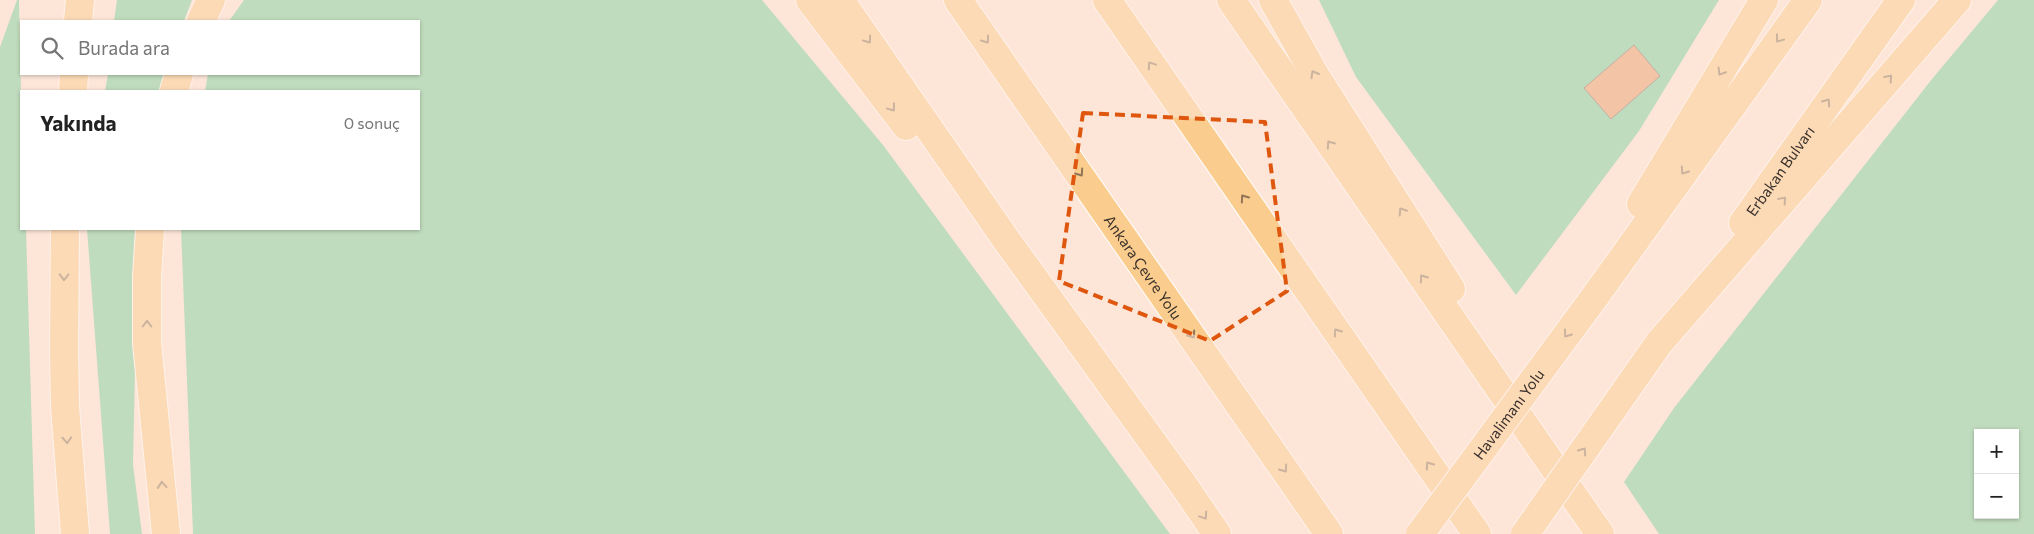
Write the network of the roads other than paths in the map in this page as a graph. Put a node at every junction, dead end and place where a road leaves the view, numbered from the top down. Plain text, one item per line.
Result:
1 (80, 0) edge
2 (211, 0) edge
3 (810, 0) edge
4 (840, 0) edge
5 (958, 0) edge
6 (1107, 0) edge
7 (1231, 0) edge
8 (1273, 0) edge
9 (1764, 0) edge
10 (1808, 0) edge
11 (1900, 0) edge
12 (1957, 0) edge
13 (78, 20) edge
14 (201, 20) edge
15 (74, 75) edge
16 (178, 75) edge
17 (73, 90) edge
18 (174, 90) edge
19 (65, 230) edge
20 (150, 230) edge
21 (1596, 295) junction
22 (1659, 343) junction
23 (1180, 480) junction
24 (75, 534) edge
25 (166, 534) edge
26 (1217, 534) edge
27 (1329, 534) edge
28 (1420, 534) edge
29 (1477, 534) edge
30 (1525, 534) edge
31 (1600, 534) edge
32 (1604, 534) edge

1 - 13 highway
2 - 14 highway
3 -> 23 highway
4 -> 23 highway
5 -> 27 highway, Ankara Çevre Yolu
29 -> 6 highway
31 -> 7 highway
32 -> 8 highway
9 -> 21 highway
10 -> 21 highway
22 -> 11 highway, Erbakan Bulvarı
22 -> 12 highway
15 - 17 highway
16 - 18 highway
19 -> 24 highway
25 -> 20 highway
21 -> 28 highway, Havalimanı Yolu, bridge
30 -> 22 highway, bridge
23 -> 26 highway

